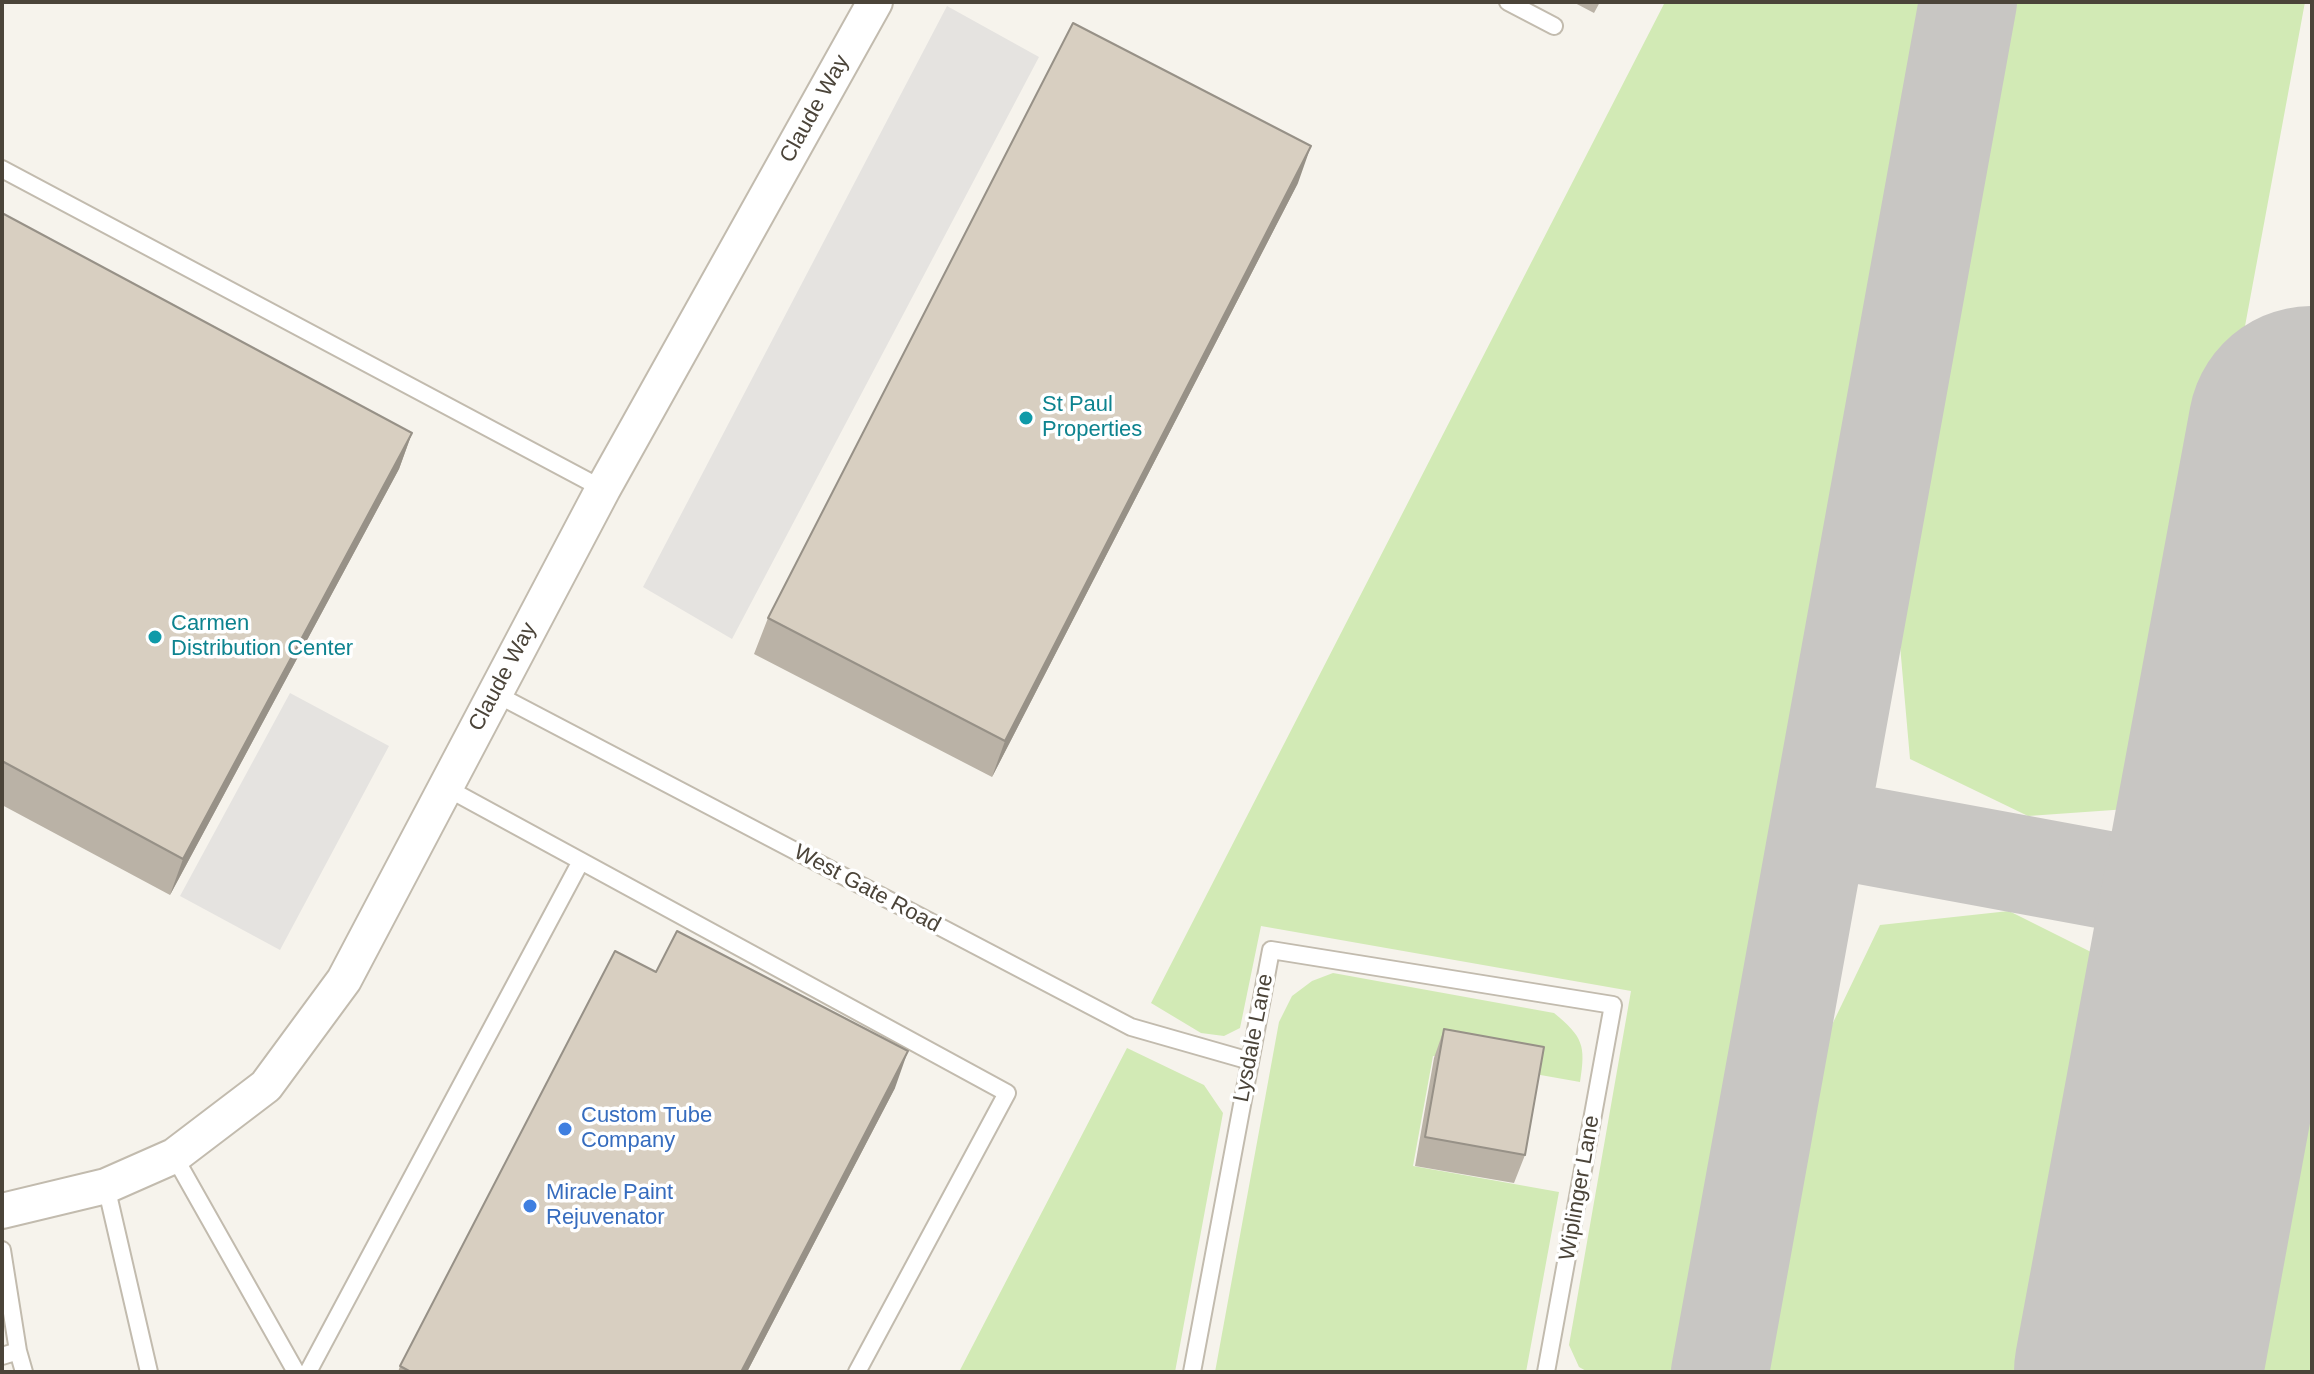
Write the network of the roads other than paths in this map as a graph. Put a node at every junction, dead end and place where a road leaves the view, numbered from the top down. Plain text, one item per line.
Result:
1 (875, 2) edge
2 (1508, 2) edge
3 (1554, 26) dead end
4 (2, 169) edge
5 (603, 489) junction
6 (494, 693) junction
7 (445, 787) junction
8 (581, 861) junction
9 (1613, 1005) joint
10 (1250, 1061) junction
11 (174, 1156) junction
12 (106, 1186) junction
13 (2, 1211) edge
14 (2, 1250) edge
15 (10, 1354) edge
16 (24, 1372) edge
17 (149, 1372) edge
18 (296, 1372) edge
19 (308, 1372) edge
20 (857, 1372) edge
21 (1192, 1372) edge
22 (1546, 1372) edge

1 - 5 street, Claude Way
2 - 3 lane
4 - 5 lane
5 - 6 street, Claude Way
6 - 7 street, Claude Way
6 - 10 lane, West Gate Road
7 - 8 lane
7 - 11 street, Claude Way
8 - 19 lane
8 - 20 lane
9 - 10 lane, Lysdale Lane
9 - 22 lane, Wiplinger Lane
10 - 21 lane, Lysdale Lane
11 - 12 street, Claude Way
11 - 18 lane
12 - 13 street, Claude Way
12 - 17 lane
14 - 15 lane
15 - 16 lane

